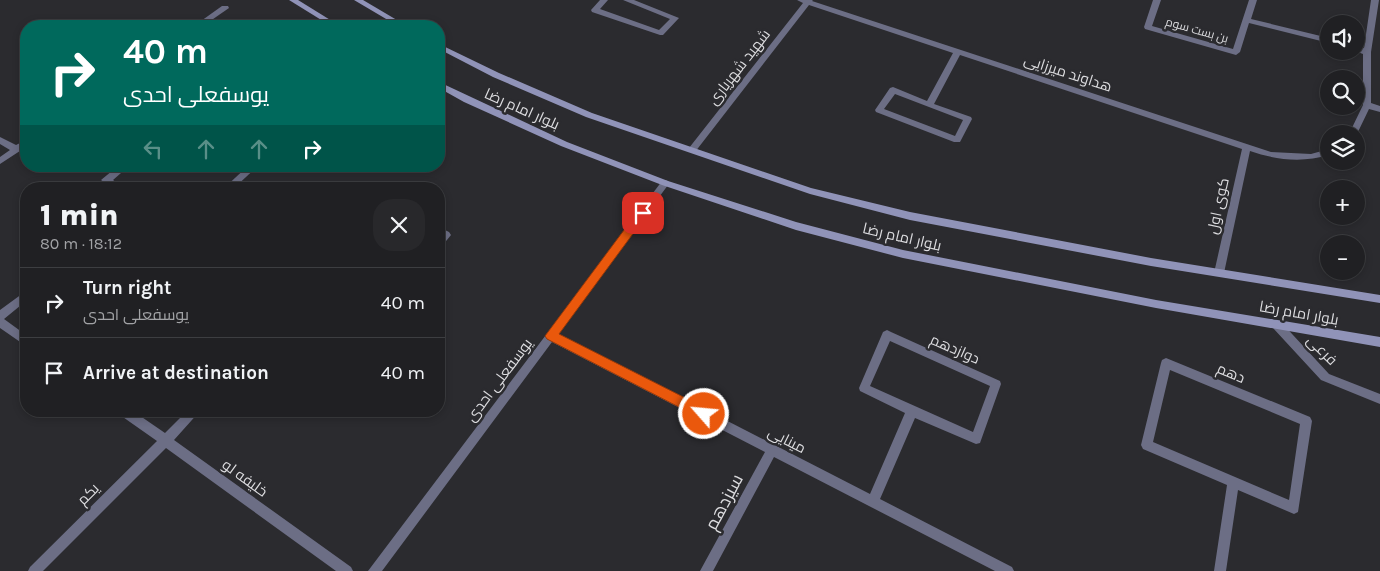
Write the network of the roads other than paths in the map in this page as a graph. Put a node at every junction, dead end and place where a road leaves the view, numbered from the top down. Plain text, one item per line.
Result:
1 (293, 0) edge
2 (358, 0) edge
3 (604, 0) edge
4 (1157, 0) edge
5 (1253, 0) edge
6 (1375, 0) edge
7 (631, 1) edge
8 (805, 1) edge
9 (225, 8) dead end
10 (207, 20) edge
11 (326, 20) edge
12 (393, 20) edge
13 (1247, 20) junction
14 (1320, 39) edge
15 (445, 49) edge
16 (958, 52) junction
17 (1367, 52) joint
18 (445, 88) edge
19 (929, 105) junction
20 (1367, 105) junction
21 (1380, 109) edge
22 (1357, 125) edge
23 (0, 140) edge
24 (1247, 147) junction
25 (20, 148) edge
26 (17, 150) junction
27 (692, 150) junction
28 (1320, 155) edge
29 (0, 161) edge
30 (116, 172) edge
31 (247, 172) edge
32 (109, 182) edge
33 (235, 182) edge
34 (666, 183) junction
35 (1219, 273) junction
36 (1380, 299) edge
37 (20, 300) edge
38 (0, 316) edge
39 (0, 322) edge
40 (1276, 325) junction
41 (551, 336) junction
42 (20, 337) edge
43 (1380, 342) edge
44 (1380, 399) edge
45 (912, 411) junction
46 (132, 417) edge
47 (189, 417) edge
48 (165, 440) junction
49 (772, 450) junction
50 (1233, 481) junction
51 (873, 501) junction
52 (34, 571) edge
53 (348, 571) edge
54 (374, 571) edge
55 (706, 571) edge
56 (1008, 571) edge
57 (1220, 571) edge

1 - 11 main road
2 - 12 main road
3 - 7 street
4 - 13 street, بن بست سوم
5 - 13 street, بن بست سوم
6 - 17 street
8 - 16 street, هداوند میرزایی
8 - 27 street, شهید شهریاری
9 - 10 street
13 - 14 street, بن بست سوم
15 - 27 main road, بلوار امام رضا
16 - 19 street
16 - 24 street, هداوند میرزایی
17 - 20 street
18 - 34 main road, بلوار امام رضا
19 - 19 street
20 - 21 street
20 - 22 street
23 - 26 street
24 - 28 street, هداوند میرزایی
24 - 35 street, کوی اول
25 - 26 street
26 - 29 street
27 - 35 main road, بلوار امام رضا
30 - 32 street
31 - 33 street
34 - 40 main road, بلوار امام رضا
34 - 41 street, یوسفعلی احدی
35 - 36 main road, بلوار امام رضا
37 - 38 street
39 - 42 street
40 - 43 main road, بلوار امام رضا
40 - 44 street, فرعی
41 - 49 street, مینایی
41 - 54 street, یوسفعلی احدی
45 - 45 street, دوازدهم
45 - 51 street
46 - 48 street, خلیفه لو
47 - 48 street, یکم
48 - 52 street, یکم
48 - 53 street, خلیفه لو
49 - 51 street, مینایی
49 - 55 street, سیزدهم
50 - 50 street, دهم
50 - 57 street
51 - 56 street, مینایی

